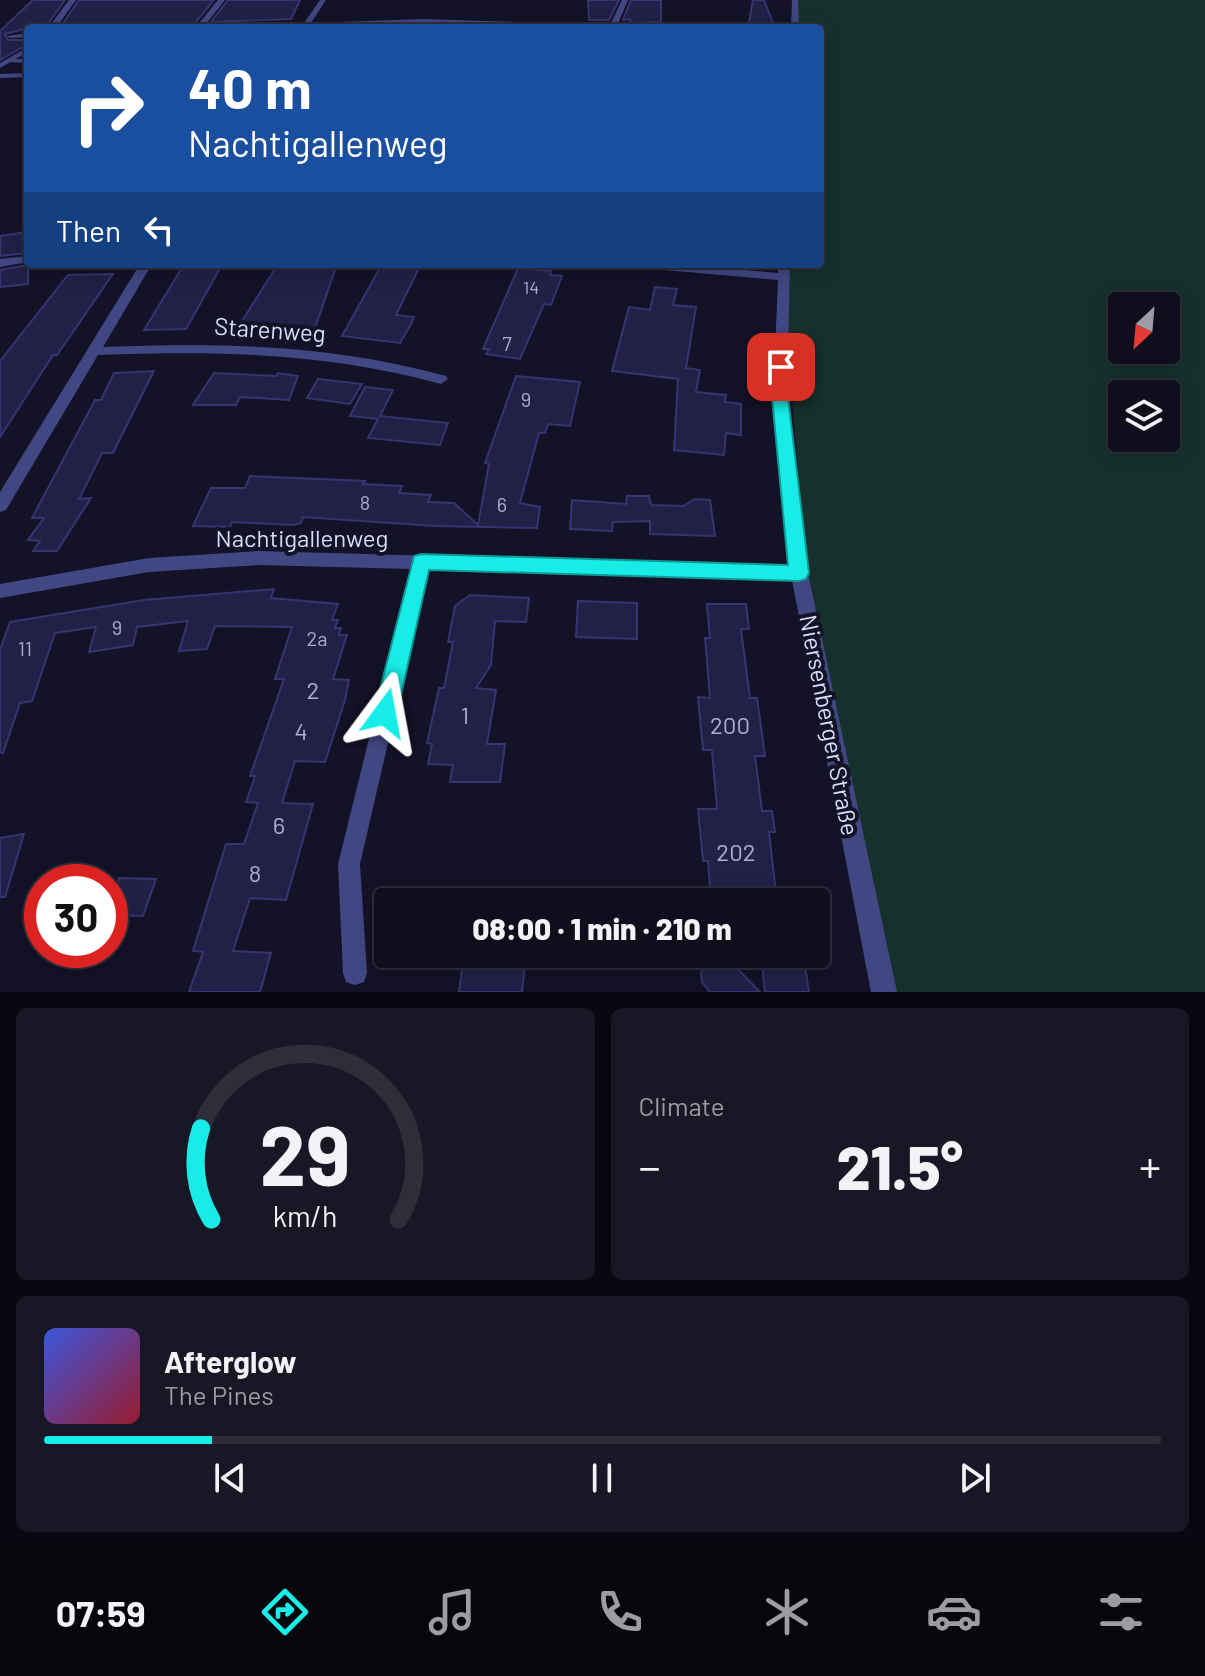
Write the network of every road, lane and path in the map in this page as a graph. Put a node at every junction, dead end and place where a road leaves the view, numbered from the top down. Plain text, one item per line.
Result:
1 (73, 0) edge
2 (222, 0) edge
3 (323, 0) edge
4 (625, 0) edge
5 (795, 0) edge
6 (55, 24) edge
7 (202, 24) edge
8 (306, 24) edge
9 (614, 24) edge
10 (795, 24) edge
11 (24, 35) edge
12 (10, 36) dead end
13 (24, 52) edge
14 (24, 62) edge
15 (4, 64) edge
16 (24, 75) edge
17 (0, 76) edge
18 (24, 260) edge
19 (0, 263) edge
20 (144, 268) edge
21 (723, 268) edge
22 (783, 271) edge
23 (94, 351) junction
24 (441, 379) dead end
25 (0, 506) edge
26 (421, 562) junction
27 (799, 573) junction
28 (0, 591) edge
29 (355, 973) dead end
30 (884, 992) edge

1 - 6 street
2 - 7 street
3 - 8 street
4 - 9 street
5 - 10 street
11 - 12 lane
13 - 15 street
14 - 15 lane
16 - 17 lane
18 - 19 street
20 - 23 street
21 - 22 street
22 - 27 street, Niersenberger Straße
23 - 24 street, Starenweg
23 - 25 street
26 - 27 street, Nachtigallenweg
26 - 28 street, Nachtigallenweg
26 - 29 street
27 - 30 street, Niersenberger Straße

